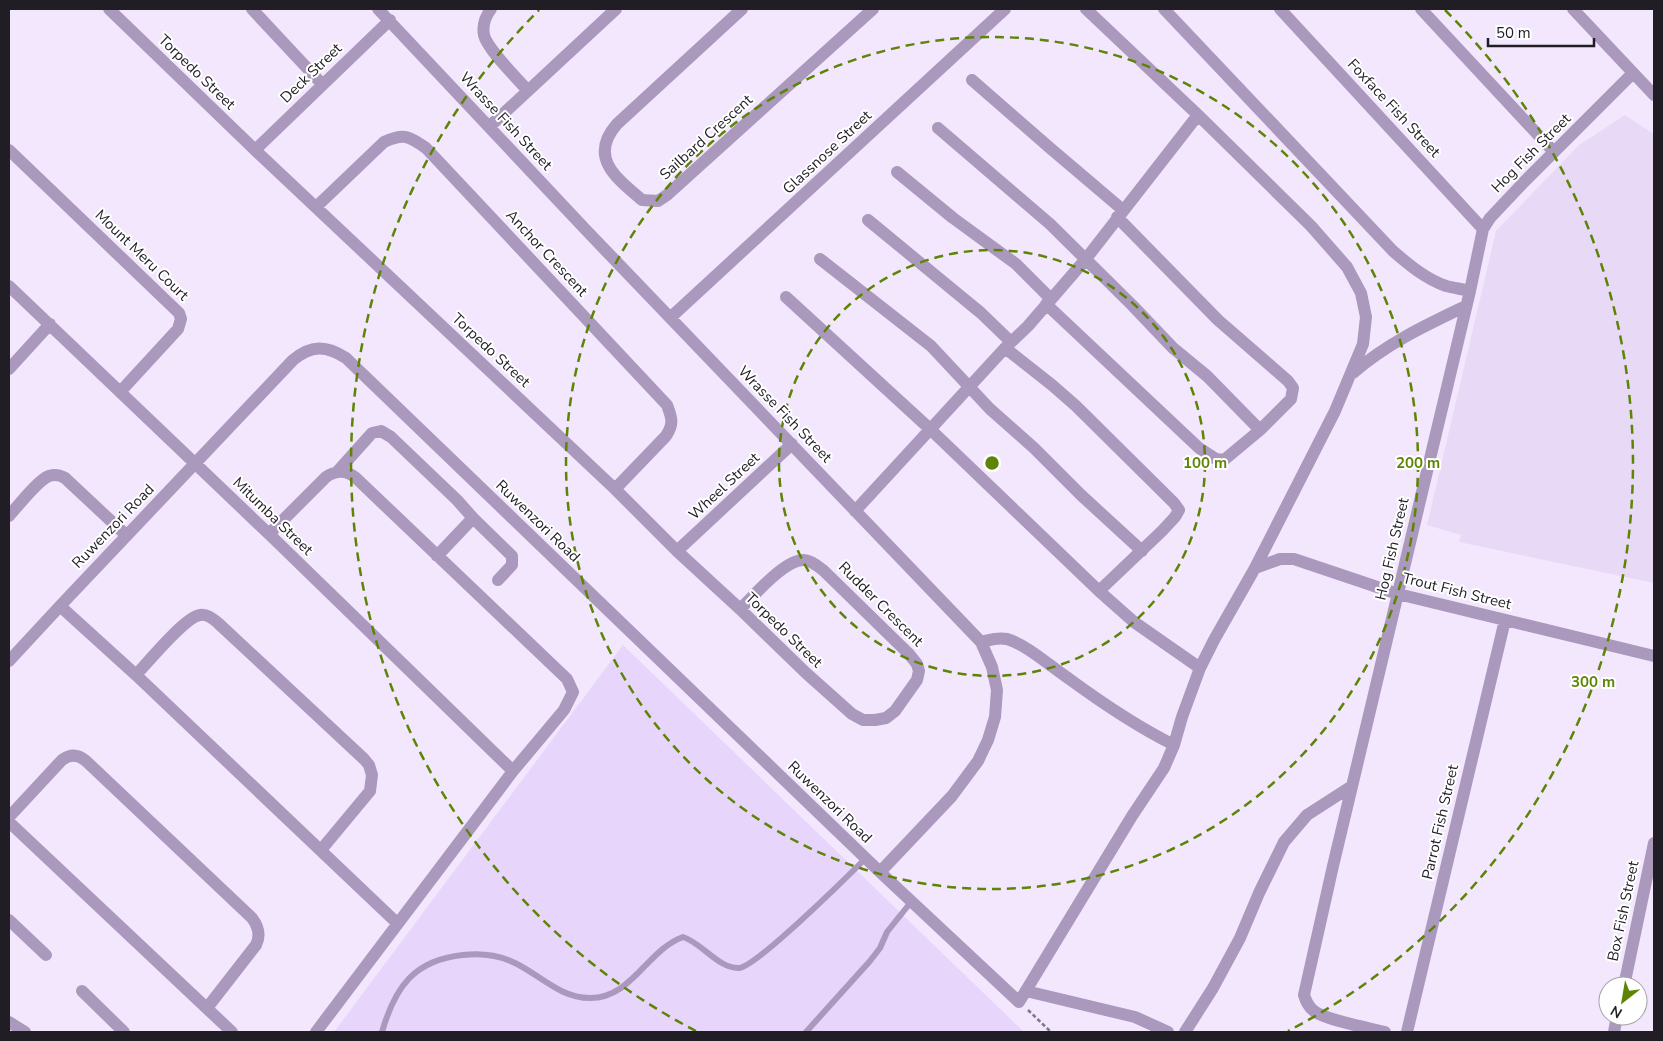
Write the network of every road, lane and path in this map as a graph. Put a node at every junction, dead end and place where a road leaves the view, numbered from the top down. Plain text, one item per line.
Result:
1 (109, 9) edge
2 (252, 9) edge
3 (378, 9) edge
4 (491, 9) edge
5 (616, 9) edge
6 (742, 9) edge
7 (873, 9) edge
8 (1005, 9) edge
9 (1086, 9) edge
10 (1164, 9) edge
11 (1280, 9) edge
12 (1421, 9) edge
13 (1573, 9) edge
14 (390, 20) junction
15 (1632, 74) junction
16 (972, 80) dead end
17 (322, 84) junction
18 (528, 91) junction
19 (1654, 95) edge
20 (1198, 114) junction
21 (489, 127) junction
22 (938, 128) dead end
23 (9, 150) edge
24 (255, 150) junction
25 (1554, 152) junction
26 (897, 172) dead end
27 (316, 207) junction
28 (1120, 214) junction
29 (868, 220) dead end
30 (1483, 229) junction
31 (820, 259) dead end
32 (1085, 260) junction
33 (9, 286) edge
34 (1470, 291) junction
35 (786, 297) dead end
36 (1048, 302) junction
37 (1466, 306) junction
38 (670, 318) junction
39 (50, 324) junction
40 (1008, 345) junction
41 (9, 370) edge
42 (1350, 376) junction
43 (970, 388) junction
44 (120, 392) junction
45 (930, 429) junction
46 (1260, 430) junction
47 (792, 444) junction
48 (195, 463) junction
49 (337, 472) junction
50 (615, 489) junction
51 (855, 510) junction
52 (9, 516) edge
53 (474, 518) junction
54 (269, 534) junction
55 (126, 535) junction
56 (677, 551) junction
57 (1142, 551) junction
58 (437, 556) junction
59 (1255, 568) junction
60 (498, 580) dead end
61 (1099, 591) junction
62 (1398, 594) junction
63 (60, 606) junction
64 (740, 609) junction
65 (1504, 620) junction
66 (981, 642) junction
67 (1654, 656) edge
68 (9, 661) edge
69 (1200, 668) junction
70 (136, 675) junction
71 (852, 714) joint
72 (1174, 745) junction
73 (513, 770) junction
74 (1352, 786) junction
75 (9, 817) edge
76 (9, 822) edge
77 (1654, 843) edge
78 (321, 850) junction
79 (866, 858) junction
80 (880, 872) junction
81 (1649, 889) edge
82 (911, 902) junction
83 (9, 920) edge
84 (397, 923) junction
85 (46, 955) dead end
86 (1627, 976) edge
87 (82, 991) dead end
88 (1023, 997) junction
89 (207, 1008) junction
90 (9, 1022) edge
91 (25, 1032) edge
92 (124, 1032) edge
93 (232, 1032) edge
94 (316, 1032) edge
95 (382, 1032) edge
96 (806, 1032) edge
97 (1052, 1032) edge
98 (1168, 1032) edge
99 (1185, 1032) edge
100 (1385, 1032) edge
101 (1407, 1032) edge

1 - 24 street, Torpedo Street
2 - 17 street
3 - 14 street, Wrasse Fish Street
4 - 18 street
5 - 18 street
6 - 7 street, Sailbard Crescent
8 - 38 street, Glassnose Street
9 - 20 street
10 - 34 street
11 - 30 street, Foxface Fish Street
12 - 25 street
13 - 15 street
14 - 17 street, Deck Street
14 - 21 street, Wrasse Fish Street
15 - 19 street
15 - 25 street, Hog Fish Street
16 - 28 street
17 - 24 street, Deck Street
18 - 21 street
20 - 28 street
20 - 42 street
21 - 38 street, Wrasse Fish Street
22 - 32 street
23 - 44 street, Mount Meru Court
24 - 27 street, Torpedo Street
25 - 30 street, Hog Fish Street
26 - 36 street
27 - 50 street, Torpedo Street
27 - 50 street, Anchor Crescent
28 - 32 street
28 - 46 street
29 - 40 street
30 - 34 street, Hog Fish Street
31 - 43 street
32 - 36 street
32 - 46 street
33 - 39 street, Mitumba Street
34 - 37 street, Hog Fish Street
35 - 45 street
36 - 40 street
36 - 46 street
37 - 42 street
37 - 62 street, Hog Fish Street
38 - 47 street, Wrasse Fish Street
39 - 41 street
39 - 44 street, Mitumba Street
40 - 43 street
40 - 57 street
42 - 59 street
43 - 45 street
43 - 57 street
44 - 48 street, Mitumba Street
45 - 51 street
45 - 61 street
47 - 51 street, Wrasse Fish Street
47 - 56 street, Wheel Street
48 - 54 street, Mitumba Street
48 - 55 street, Ruwenzori Road
48 - 79 street, Ruwenzori Road
49 - 53 street
49 - 54 street
49 - 58 street
50 - 56 street, Torpedo Street
51 - 66 street, Wrasse Fish Street
52 - 55 street
53 - 58 street
53 - 60 street
54 - 73 street, Mitumba Street
55 - 63 street, Ruwenzori Road
56 - 64 street, Torpedo Street
57 - 61 street
58 - 73 street
59 - 62 street, Trout Fish Street
59 - 69 street
61 - 69 street
62 - 65 street, Trout Fish Street
62 - 74 street, Hog Fish Street
63 - 68 street, Ruwenzori Road
63 - 70 street
64 - 71 street, Torpedo Street
64 - 71 street, Rudder Crescent
65 - 67 street, Trout Fish Street
65 - 101 street, Parrot Fish Street
66 - 72 street
66 - 80 street, Wrasse Fish Street
69 - 72 street
70 - 78 street
70 - 78 street
72 - 88 street
73 - 84 street
74 - 99 street
74 - 100 street, Hog Fish Street
75 - 89 street
76 - 89 street
77 - 81 street, Box Fish Street
78 - 84 street
79 - 80 street, Ruwenzori Road
79 - 95 lane
80 - 82 street, Ruwenzori Road
81 - 86 street, Box Fish Street
82 - 88 street, Ruwenzori Road
82 - 96 lane
83 - 85 street
84 - 94 street
87 - 92 street
88 - 97 path
88 - 98 street
89 - 93 street
90 - 91 street

